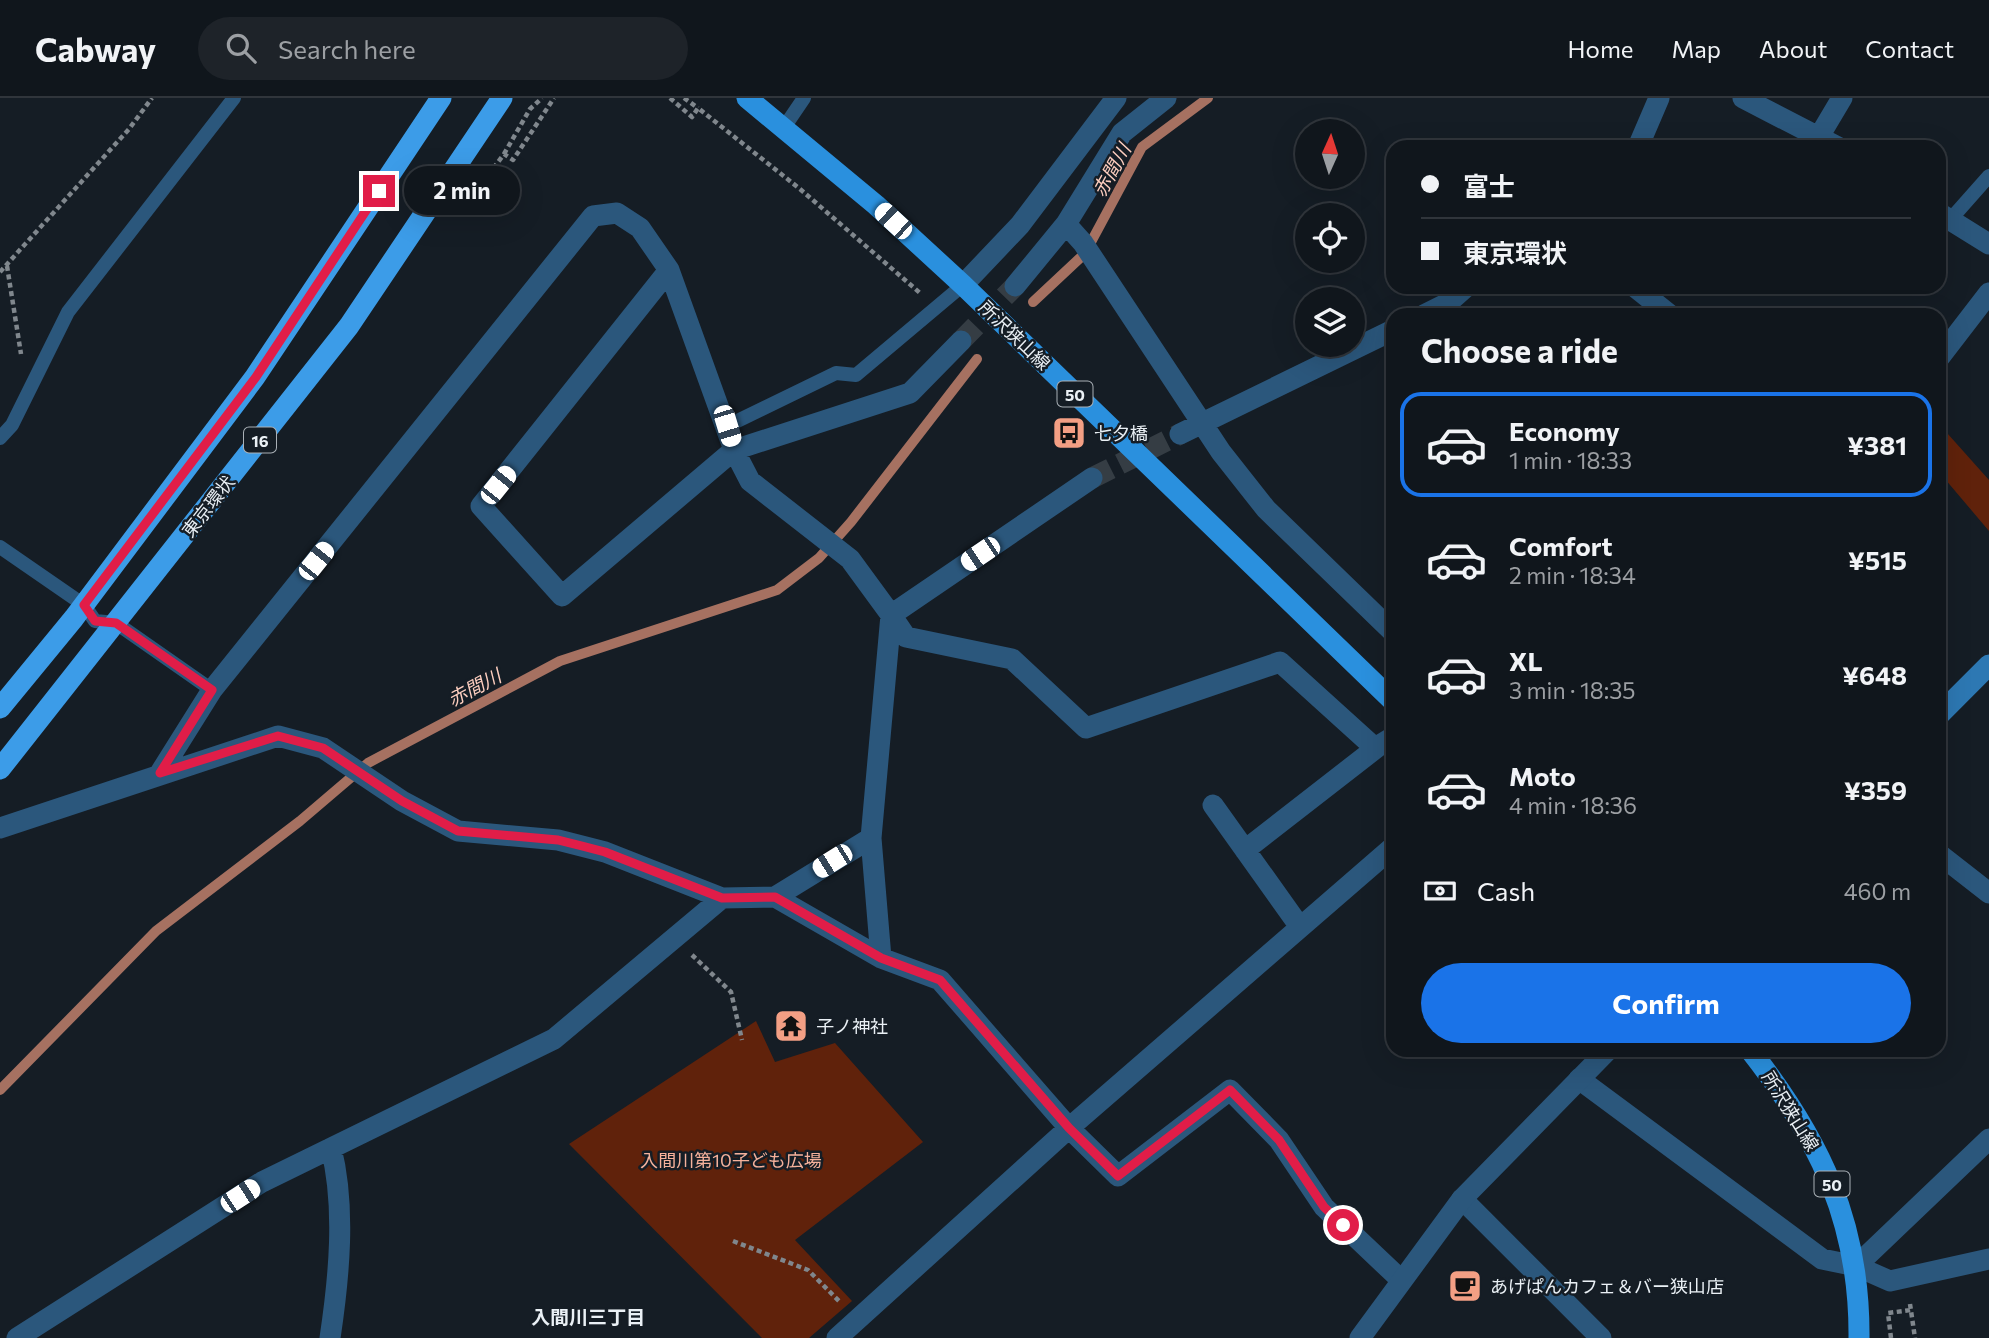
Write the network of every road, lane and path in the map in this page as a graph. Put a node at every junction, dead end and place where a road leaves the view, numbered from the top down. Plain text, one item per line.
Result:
1 (152, 98) edge
2 (234, 98) edge
3 (442, 98) edge
4 (502, 98) edge
5 (542, 98) edge
6 (670, 98) edge
7 (684, 98) edge
8 (747, 98) edge
9 (804, 98) edge
10 (1116, 98) edge
11 (1166, 98) edge
12 (1659, 98) edge
13 (1743, 98) edge
14 (1842, 98) edge
15 (698, 108) junction
16 (785, 126) junction
17 (1820, 135) junction
18 (1641, 140) edge
19 (1828, 140) edge
20 (504, 154) dead end
21 (1989, 176) edge
22 (1946, 215) edge
23 (1946, 218) edge
24 (1066, 224) junction
25 (1989, 244) edge
26 (6, 265) junction
27 (669, 270) junction
28 (0, 272) edge
29 (963, 285) junction
30 (1015, 286) tunnel mouth
31 (1989, 293) edge
32 (1458, 294) edge
33 (1644, 294) edge
34 (936, 308) junction
35 (1438, 308) edge
36 (1661, 308) edge
37 (1386, 333) edge
38 (961, 341) tunnel mouth
39 (1946, 349) edge
40 (28, 391) junction
41 (1203, 422) junction
42 (727, 426) junction
43 (1181, 434) tunnel mouth
44 (0, 438) edge
45 (734, 450) junction
46 (1092, 478) tunnel mouth
47 (0, 547) edge
48 (84, 605) junction
49 (891, 615) junction
50 (116, 623) junction
51 (1386, 625) edge
52 (1989, 665) edge
53 (212, 690) junction
54 (1386, 694) edge
55 (0, 708) edge
56 (1946, 708) edge
57 (1386, 742) edge
58 (1386, 742) edge
59 (0, 769) edge
60 (160, 773) junction
61 (1213, 805) dead end
62 (0, 828) edge
63 (871, 838) junction
64 (1245, 850) junction
65 (1386, 853) edge
66 (1946, 859) edge
67 (1989, 893) edge
68 (775, 897) junction
69 (722, 898) junction
70 (1300, 927) junction
71 (673, 937) junction
72 (881, 958) junction
73 (741, 1040) dead end
74 (1601, 1057) edge
75 (1754, 1057) edge
76 (1579, 1079) junction
77 (1069, 1128) junction
78 (1989, 1139) edge
79 (331, 1148) junction
80 (1462, 1199) junction
81 (733, 1241) dead end
82 (1989, 1259) edge
83 (1856, 1266) junction
84 (1905, 1278) junction
85 (1401, 1280) junction
86 (1911, 1310) junction
87 (859, 1320) junction
88 (17, 1338) edge
89 (330, 1338) edge
90 (837, 1338) edge
91 (1360, 1338) edge
92 (1601, 1338) edge
93 (1859, 1338) edge
94 (1891, 1338) edge
95 (1915, 1338) edge

1 - 26 path
2 - 40 lane
3 - 48 highway, 16
4 - 50 highway, 東京環状 / 16
5 - 20 path
6 - 15 path
7 - 15 path
8 - 16 main road, 所沢狭山線 / 50
9 - 16 lane
10 - 29 street
11 - 24 street
12 - 18 street
13 - 17 street
14 - 17 street
15 - 34 path
16 - 29 main road, 所沢狭山線 / 50
17 - 19 street
21 - 22 lane
23 - 25 street
24 - 30 street
24 - 41 street
26 - 28 path
26 - 40 path
27 - 42 street
27 - 45 street
27 - 53 street
29 - 34 lane
29 - 54 main road, 所沢狭山線 / 50
31 - 39 street
32 - 35 street
33 - 36 street
34 - 42 lane
37 - 41 street
38 - 45 street
40 - 44 lane
41 - 43 street
41 - 51 street
42 - 45 street
45 - 49 street
46 - 49 street
47 - 48 lane
48 - 50 lane
48 - 55 highway, 16
49 - 57 street
49 - 63 street
50 - 53 lane
50 - 59 highway, 東京環状 / 16
52 - 56 main road
53 - 60 street
58 - 64 street
60 - 62 street
60 - 69 street
61 - 64 street
63 - 68 street
63 - 72 street
64 - 70 street
65 - 70 street
66 - 67 street
68 - 69 street
68 - 72 street
69 - 71 street
70 - 77 street
71 - 73 path
71 - 79 street
72 - 77 street
74 - 76 street
75 - 83 main road, 所沢狭山線 / 50
76 - 80 street
76 - 83 street
77 - 85 street
77 - 87 street
78 - 83 street
79 - 88 street
79 - 89 street
80 - 85 street
80 - 92 street
81 - 87 path
82 - 84 street
83 - 84 street
83 - 93 main road, 所沢狭山線 / 50
84 - 86 path
85 - 91 street
86 - 94 path
86 - 95 path
87 - 90 street

